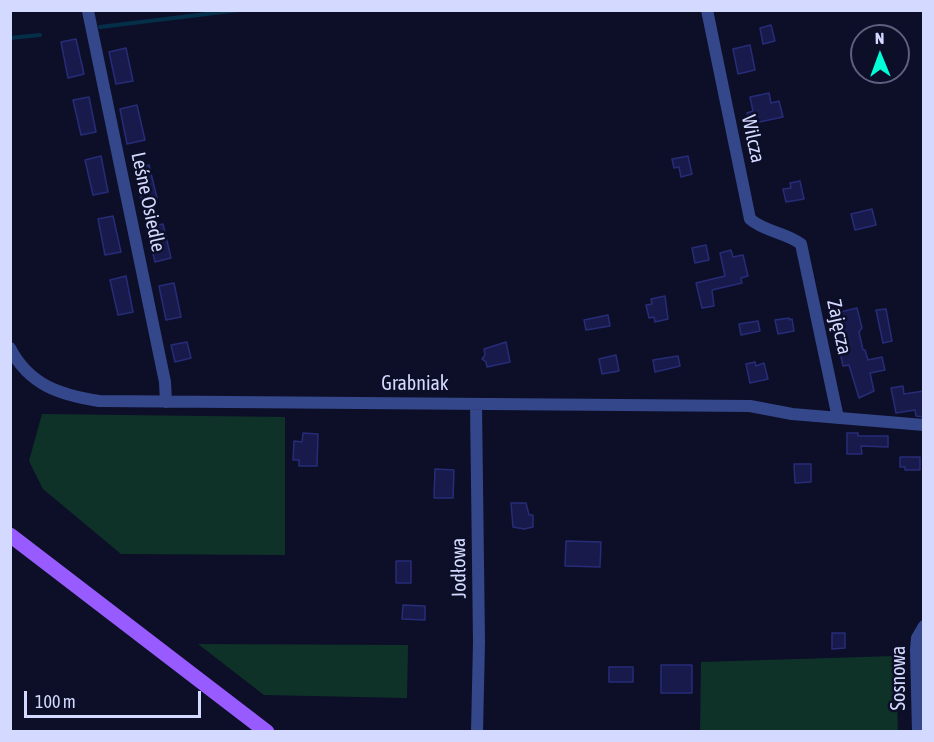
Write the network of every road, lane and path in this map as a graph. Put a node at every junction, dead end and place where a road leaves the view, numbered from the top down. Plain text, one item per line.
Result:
1 (707, 10) edge
2 (88, 11) edge
3 (801, 244) joint
4 (10, 348) edge
5 (166, 402) junction
6 (476, 404) junction
7 (838, 418) junction
8 (924, 425) edge
9 (10, 535) edge
10 (924, 626) edge
11 (267, 732) edge
12 (477, 732) edge
13 (918, 732) edge

1 - 3 street, Wilcza
2 - 5 street, Leśne Osiedle
3 - 7 street, Zajęcza
4 - 5 street, Grabniak
5 - 6 street, Grabniak
6 - 7 street, Grabniak
6 - 12 street, Jodłowa
7 - 8 street, Grabniak
9 - 11 main road
10 - 13 street, Sosnowa

